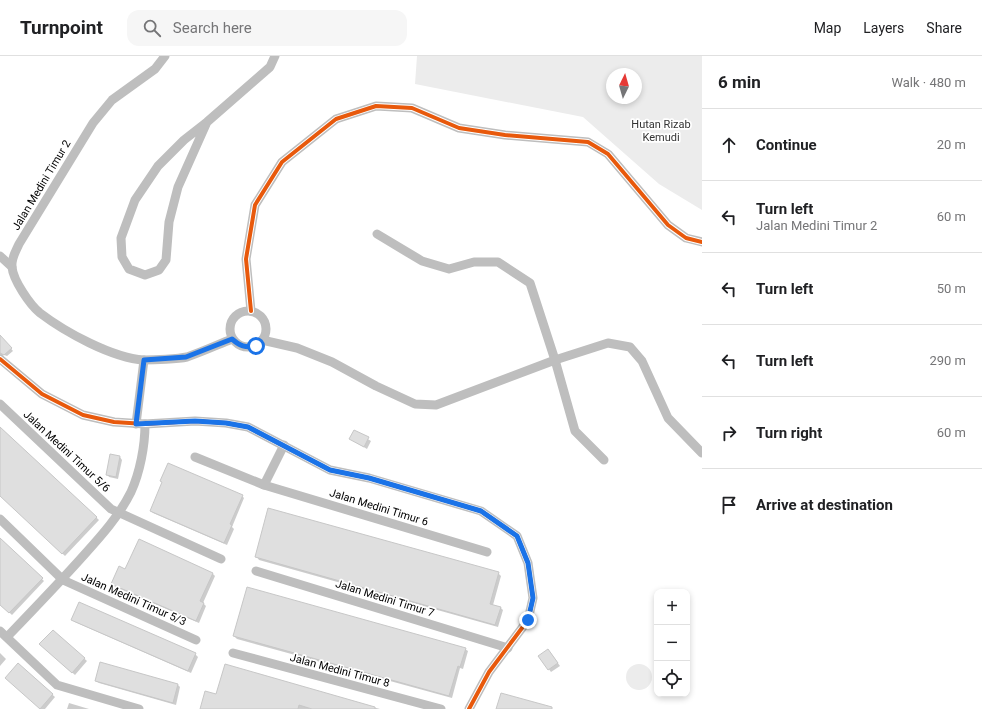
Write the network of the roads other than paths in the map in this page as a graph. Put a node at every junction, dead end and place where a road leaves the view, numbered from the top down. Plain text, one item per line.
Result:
1 (165, 56) edge
2 (275, 56) edge
3 (207, 122) junction
4 (377, 234) dead end
5 (702, 242) edge
6 (0, 256) edge
7 (12, 267) junction
8 (251, 311) junction
9 (232, 339) junction
10 (262, 340) junction
11 (0, 359) edge
12 (144, 360) junction
13 (555, 360) junction
14 (0, 404) edge
15 (140, 424) junction
16 (284, 446) junction
17 (702, 453) edge
18 (195, 457) dead end
19 (604, 460) dead end
20 (264, 486) junction
21 (119, 513) junction
22 (0, 519) edge
23 (487, 552) dead end
24 (221, 559) dead end
25 (256, 572) dead end
26 (62, 580) junction
27 (3, 634) edge
28 (196, 640) dead end
29 (508, 648) junction
30 (233, 653) dead end
31 (139, 709) edge
32 (441, 709) edge
33 (469, 709) edge

1 - 7 street, Jalan Medini Timur 2
2 - 3 street
3 - 3 street
4 - 13 street
5 - 8 street
6 - 7 street
7 - 12 street
8 - 9 street
8 - 10 street
9 - 10 street
9 - 12 street
10 - 13 street
11 - 15 street
12 - 15 street
13 - 17 street
13 - 19 street
14 - 21 street, Jalan Medini Timur 5/6
15 - 16 street
15 - 21 street
16 - 20 street
16 - 29 street
18 - 20 street, Jalan Medini Timur 6
20 - 23 street, Jalan Medini Timur 6
21 - 24 street, Jalan Medini Timur 5/6
21 - 26 street
22 - 26 street
25 - 29 street, Jalan Medini Timur 7
26 - 27 street
26 - 28 street, Jalan Medini Timur 5/3
27 - 31 street
29 - 33 street
30 - 32 street, Jalan Medini Timur 8

